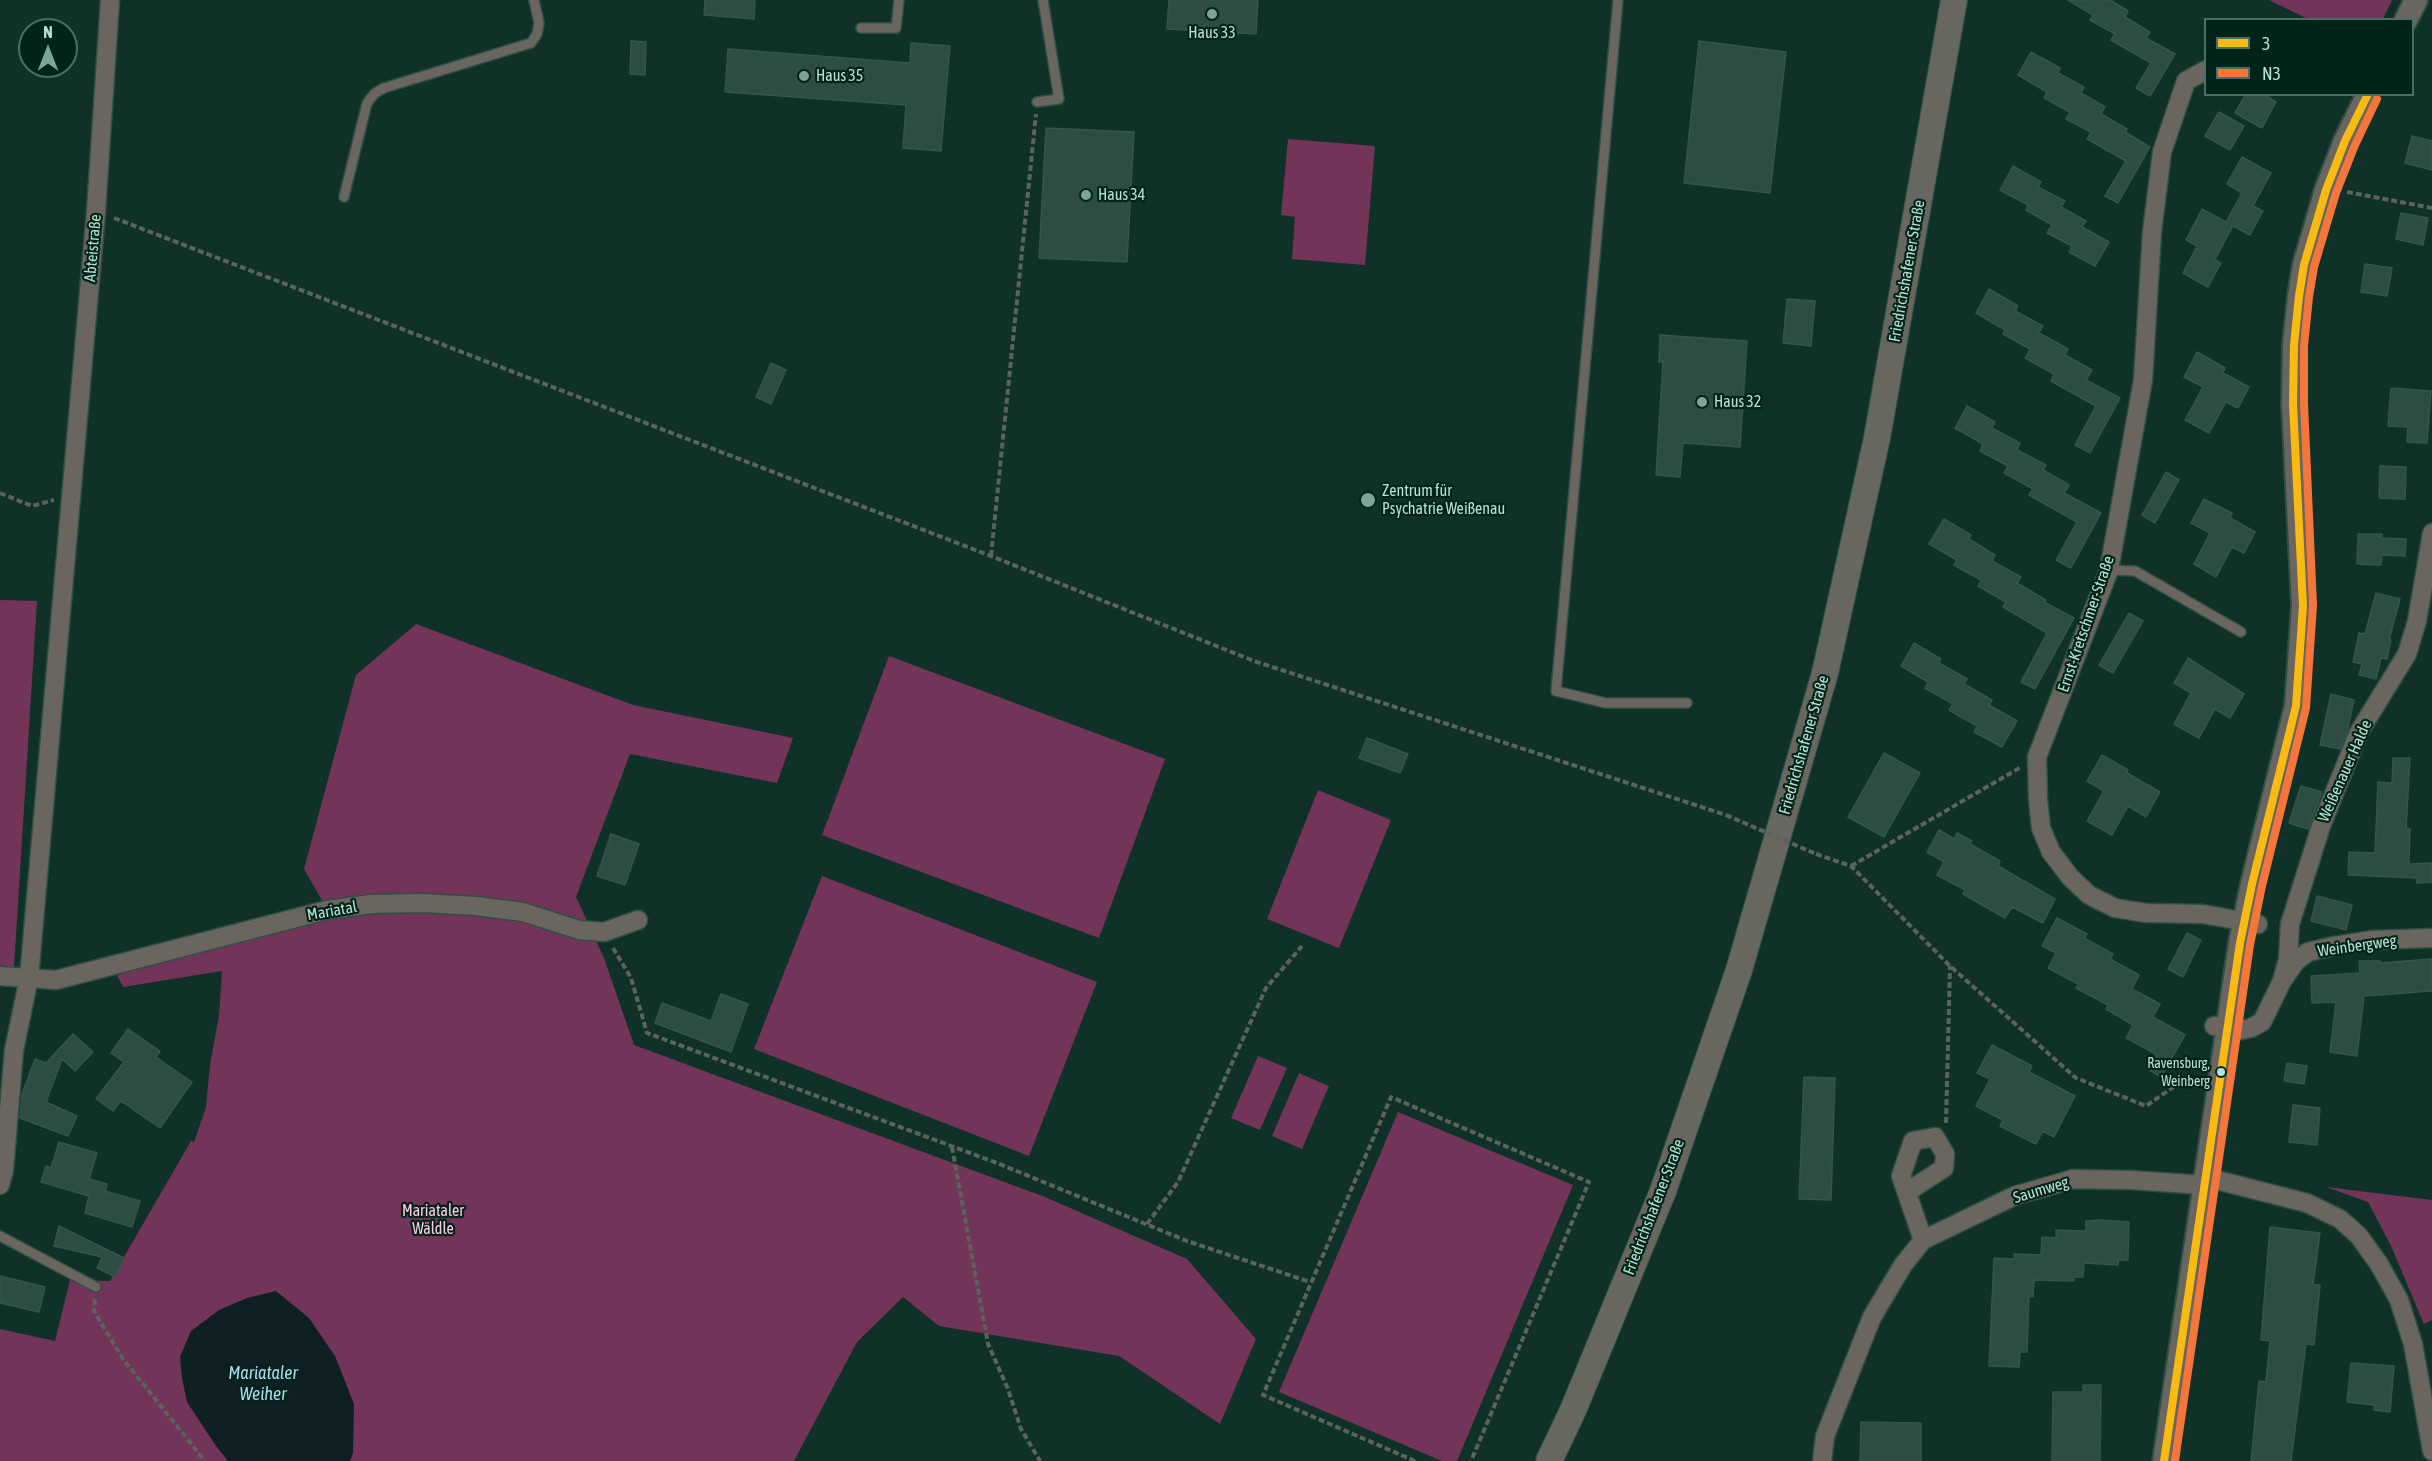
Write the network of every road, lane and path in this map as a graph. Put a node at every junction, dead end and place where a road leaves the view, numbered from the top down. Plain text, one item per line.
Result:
1 (110, 0) edge
2 (534, 0) edge
3 (899, 0) edge
4 (1043, 0) edge
5 (1618, 0) edge
6 (1954, 0) edge
7 (2416, 0) edge
8 (2407, 18) edge
9 (861, 28) dead end
10 (2204, 71) edge
11 (2374, 96) edge
12 (1037, 102) joint
13 (2339, 190) dead end
14 (344, 197) dead end
15 (2432, 208) edge
16 (96, 212) junction
17 (0, 494) edge
18 (70, 496) junction
19 (2432, 533) edge
20 (991, 556) junction
21 (2109, 570) junction
22 (2241, 632) dead end
23 (1687, 703) dead end
24 (2037, 757) junction
25 (1851, 866) junction
26 (638, 920) dead end
27 (2251, 922) junction
28 (604, 932) junction
29 (2432, 938) edge
30 (1302, 946) dead end
31 (1950, 966) junction
32 (0, 976) edge
33 (28, 978) junction
34 (2282, 981) junction
35 (2220, 1027) junction
36 (2204, 1087) dead end
37 (952, 1146) junction
38 (1945, 1154) junction
39 (2204, 1181) junction
40 (0, 1185) edge
41 (1906, 1192) junction
42 (1147, 1224) junction
43 (0, 1236) edge
44 (1923, 1240) junction
45 (1310, 1282) junction
46 (96, 1287) joint
47 (2432, 1451) edge
48 (205, 1461) edge
49 (1040, 1461) edge
50 (1415, 1461) edge
51 (1471, 1461) edge
52 (1549, 1461) edge
53 (1822, 1461) edge
54 (2164, 1461) edge

1 - 16 street, Abteistraße
2 - 14 lane
3 - 9 lane
4 - 12 lane
5 - 23 lane
6 - 52 main road, Friedrichshafener Straße
7 - 8 street
10 - 21 street, Ernst-Kretschmer-Straße
11 - 27 street
12 - 20 path
13 - 15 path
16 - 18 street, Abteistraße
16 - 20 path
17 - 18 path
18 - 33 street
19 - 34 street, Weißenauer Halde
20 - 25 path, bridge
21 - 22 lane
21 - 24 street, Ernst-Kretschmer-Straße
24 - 25 path
24 - 27 street, Ernst-Kretschmer-Straße
25 - 31 path
26 - 28 street, Mariatal
27 - 35 street
28 - 33 street, Mariatal
28 - 37 path
29 - 34 street, Weinbergweg
30 - 42 path
31 - 36 path
31 - 38 path
32 - 33 street, Mariatal
33 - 40 street
34 - 35 street, Weinbergweg
35 - 39 street
37 - 42 path
37 - 49 path
38 - 41 street
38 - 41 street
39 - 44 street, Saumweg
39 - 47 street, Saumweg
39 - 54 street
41 - 44 street
42 - 45 path
43 - 46 lane
44 - 53 street, Saumweg
45 - 50 path
45 - 51 path
46 - 48 path

